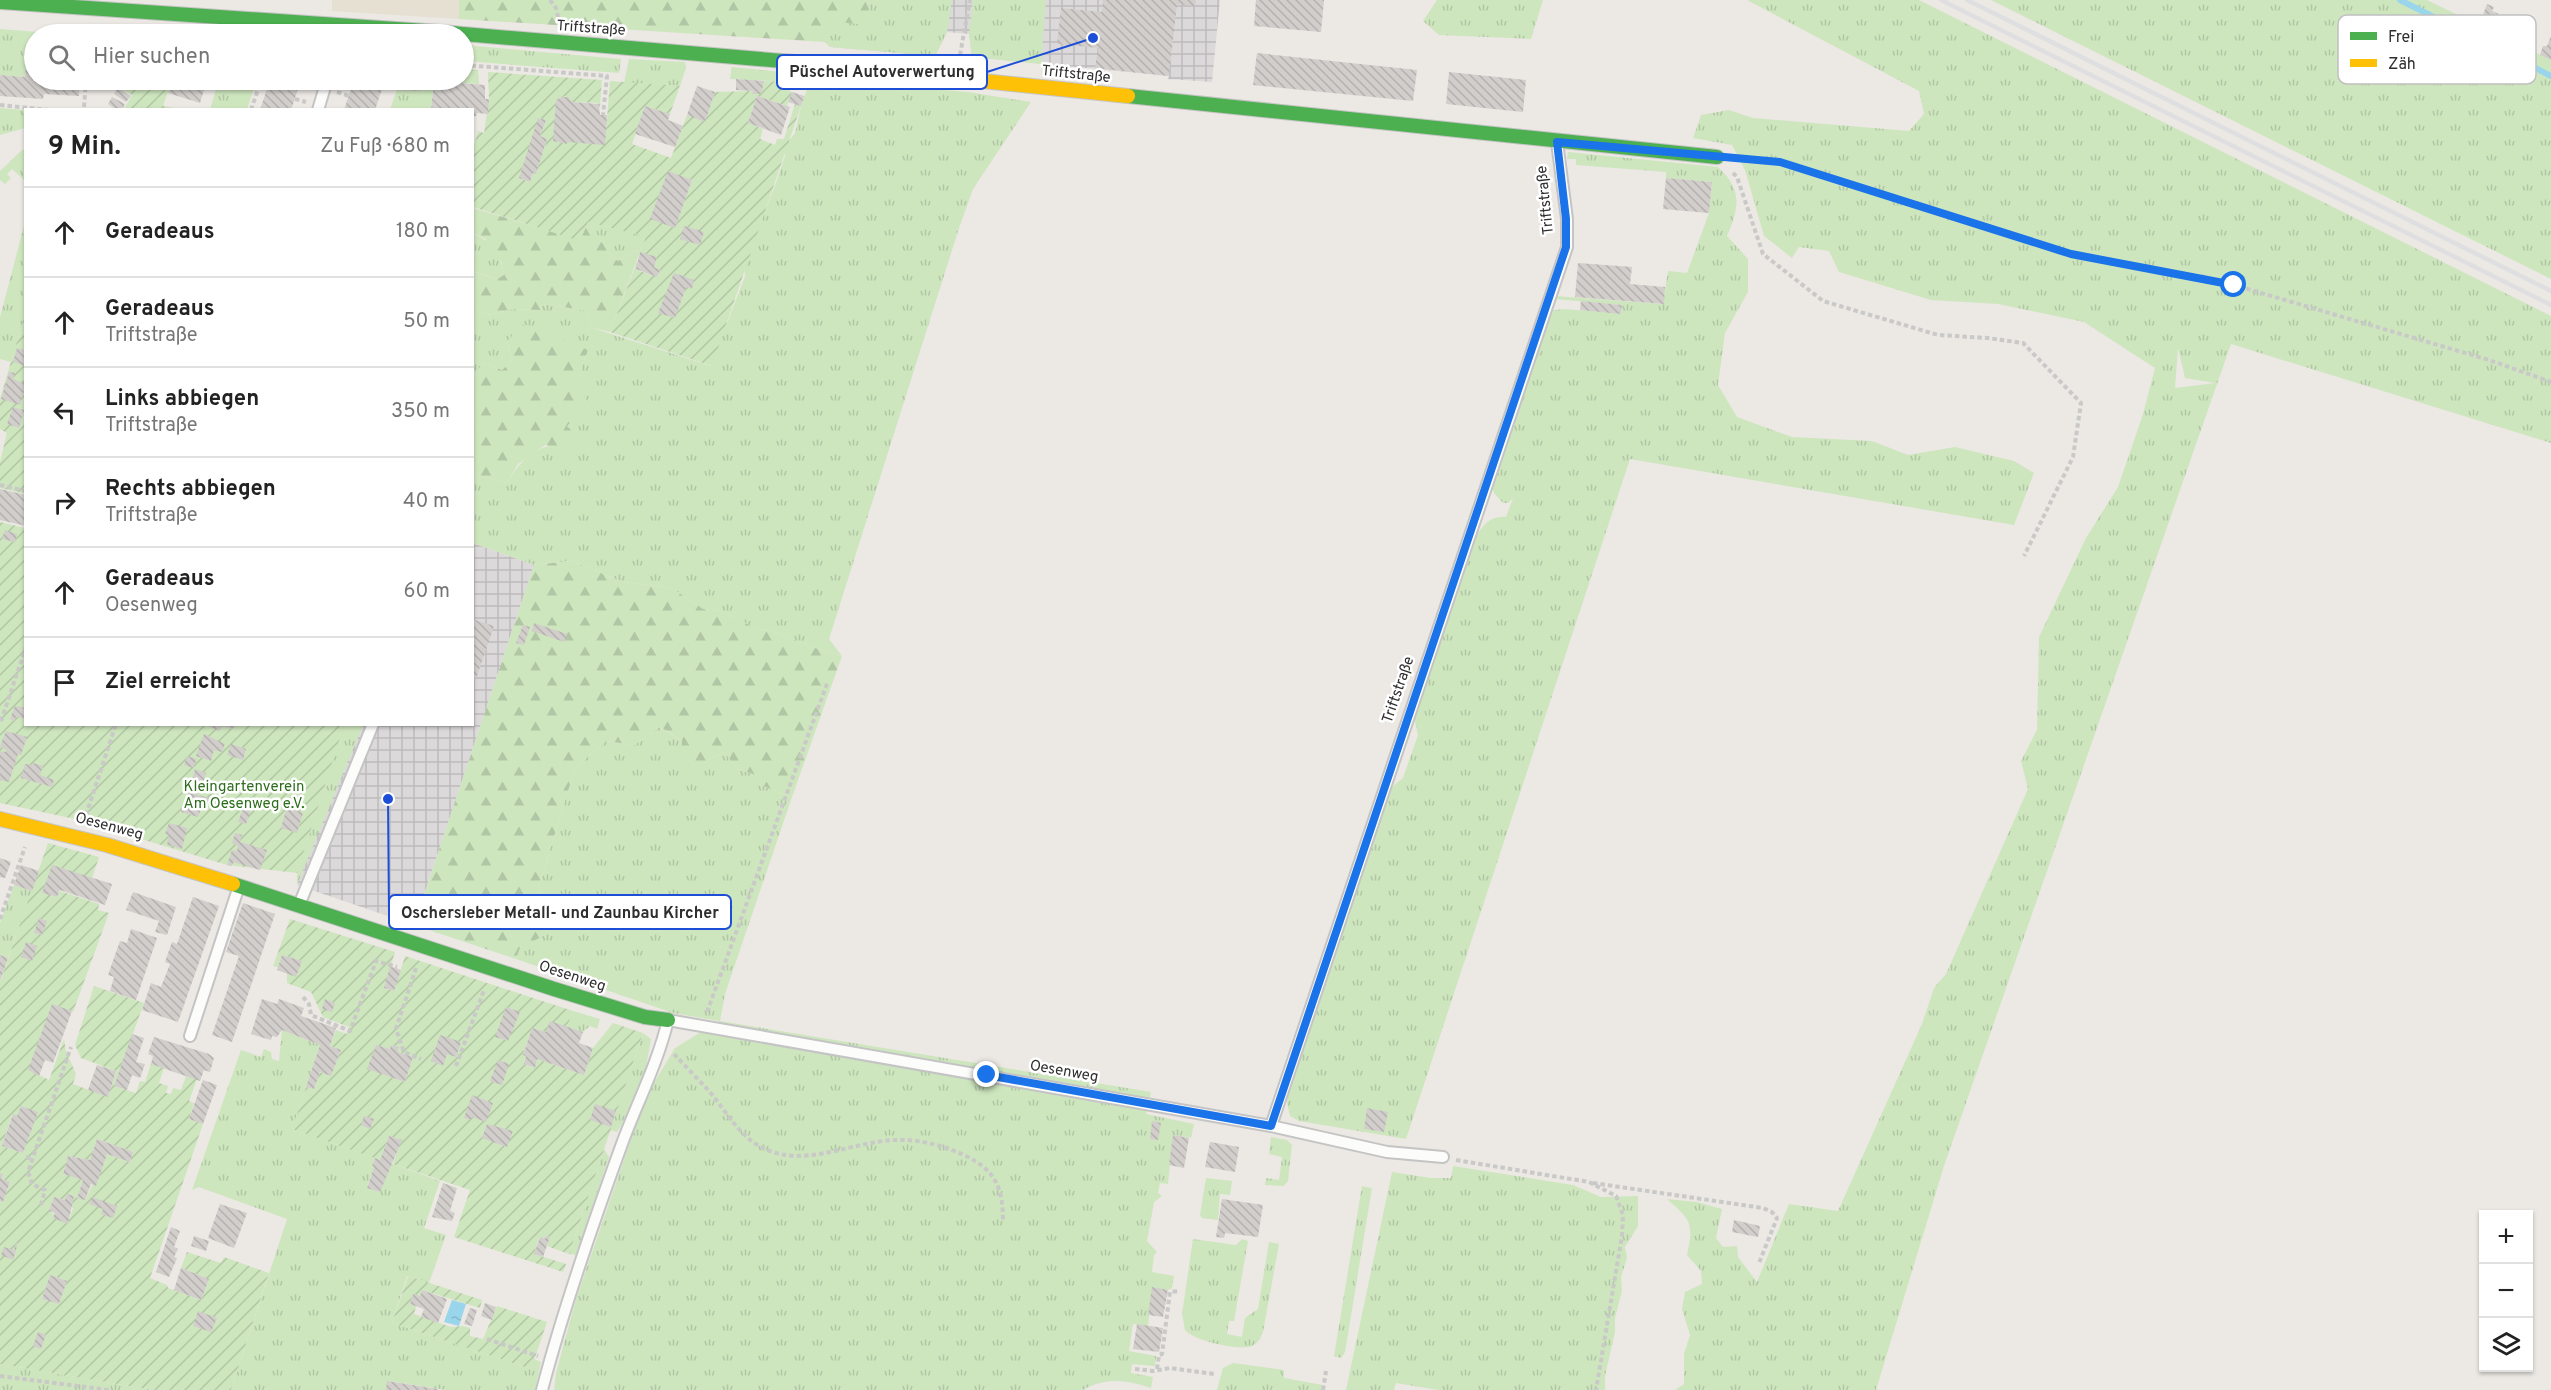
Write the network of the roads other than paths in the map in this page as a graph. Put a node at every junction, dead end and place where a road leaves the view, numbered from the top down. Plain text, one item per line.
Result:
1 (0, 2) edge
2 (266, 24) edge
3 (474, 35) edge
4 (324, 90) edge
5 (319, 108) edge
6 (1557, 142) junction
7 (1718, 157) road end
8 (372, 726) edge
9 (0, 819) edge
10 (239, 886) junction
11 (298, 906) junction
12 (668, 1020) junction
13 (190, 1036) dead end
14 (1271, 1126) junction
15 (1443, 1157) road end
16 (542, 1390) edge

1 - 2 street, Triftstraße
3 - 6 street, Triftstraße
4 - 5 lane
6 - 7 street, Triftstraße
6 - 14 lane, Triftstraße
8 - 11 lane
9 - 10 street, Oesenweg
10 - 11 street, Oesenweg
10 - 13 lane
11 - 12 street, Oesenweg
12 - 14 lane, Oesenweg
12 - 16 lane
14 - 15 lane

